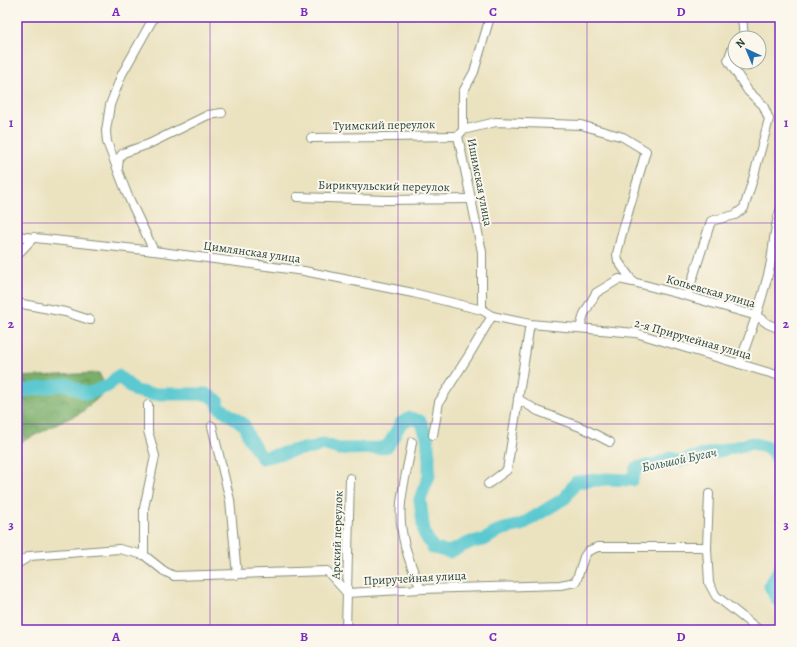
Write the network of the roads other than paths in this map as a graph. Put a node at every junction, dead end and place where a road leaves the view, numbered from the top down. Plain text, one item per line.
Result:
1 (154, 17) edge
2 (490, 17) edge
3 (742, 17) edge
4 (743, 30) edge
5 (735, 70) edge
6 (222, 113) dead end
7 (460, 133) junction
8 (311, 138) dead end
9 (118, 171) junction
10 (297, 197) dead end
11 (471, 199) junction
12 (780, 211) edge
13 (17, 236) edge
14 (34, 237) junction
15 (154, 251) junction
16 (17, 255) edge
17 (633, 282) junction
18 (687, 296) junction
19 (17, 303) edge
20 (482, 310) junction
21 (492, 316) junction
22 (757, 316) junction
23 (90, 320) dead end
24 (530, 324) junction
25 (580, 328) junction
26 (780, 329) edge
27 (739, 364) junction
28 (780, 376) edge
29 (518, 399) junction
30 (148, 405) dead end
31 (212, 426) dead end
32 (433, 435) dead end
33 (412, 442) dead end
34 (610, 442) dead end
35 (350, 478) dead end
36 (488, 484) dead end
37 (709, 494) dead end
38 (707, 548) junction
39 (144, 555) junction
40 (17, 564) edge
41 (237, 575) junction
42 (421, 589) junction
43 (347, 593) junction
44 (346, 630) edge
45 (759, 630) edge

1 - 9 street
2 - 7 street, Ишимская улица
3 - 4 street
5 - 18 street
6 - 9 street
7 - 8 street, Туимский переулок
7 - 11 street, Ишимская улица
7 - 17 street, Туимский переулок
9 - 15 street
10 - 11 street, Бирикчульский переулок
11 - 20 street, Ишимская улица
12 - 22 street
13 - 14 street, Цимлянская улица
14 - 15 street, Цимлянская улица
14 - 16 street
15 - 20 street, Цимлянская улица
17 - 18 street, Копьевская улица
17 - 25 street, Копьевская улица
18 - 22 street, Копьевская улица
19 - 23 street
20 - 21 street, 2-я Приручейная улица
21 - 24 street, 2-я Приручейная улица
21 - 32 street
22 - 26 street, Копьевская улица
22 - 27 street
24 - 25 street, 2-я Приручейная улица
24 - 29 street
25 - 27 street, 2-я Приручейная улица
27 - 28 street, 2-я Приручейная улица
29 - 34 street
29 - 36 street
30 - 39 street
31 - 41 street
33 - 42 street
35 - 43 street, Арский переулок
37 - 38 street
38 - 42 street, Приручейная улица
38 - 45 street
39 - 40 street, Приручейная улица
39 - 41 street, Приручейная улица
41 - 43 street, Приручейная улица
42 - 43 street, Приручейная улица
43 - 44 street, Арский переулок

